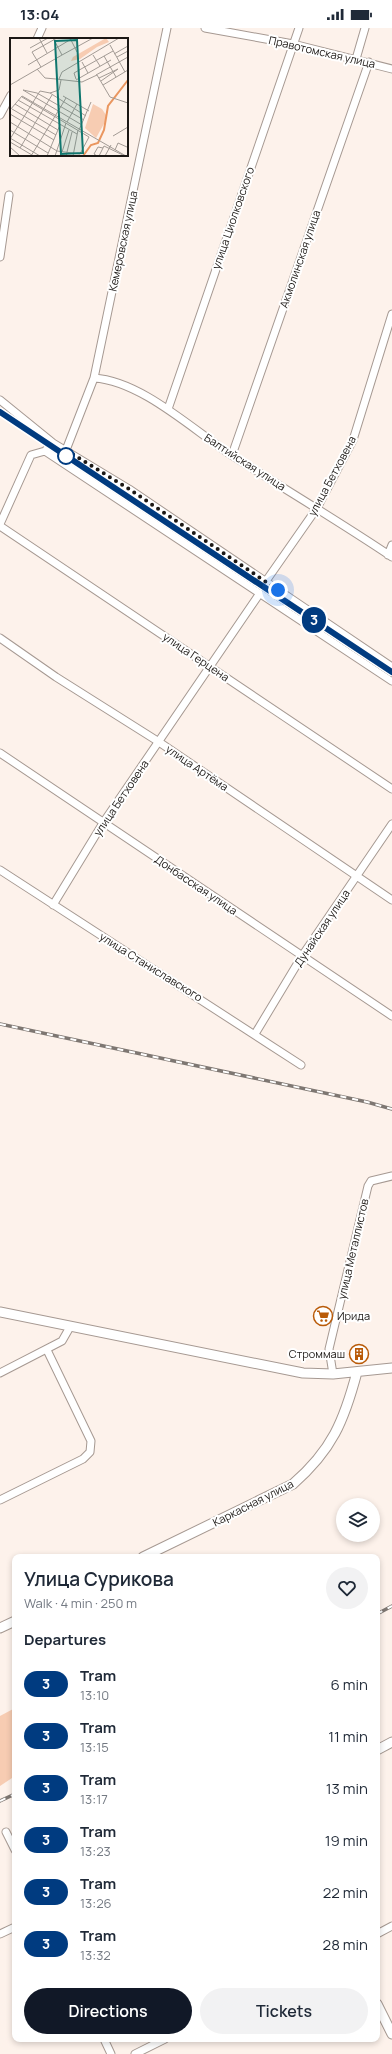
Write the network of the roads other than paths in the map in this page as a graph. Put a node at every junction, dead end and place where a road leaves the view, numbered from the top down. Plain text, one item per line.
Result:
1 (42, 28) edge
2 (167, 28) edge
3 (205, 28) edge
4 (299, 28) edge
5 (365, 28) edge
6 (37, 38) edge
7 (293, 44) junction
8 (356, 59) junction
9 (369, 62) junction
10 (392, 69) edge
11 (10, 97) edge
12 (0, 115) edge
13 (9, 195) dead end
14 (0, 257) edge
15 (392, 314) edge
16 (94, 378) junction
17 (0, 400) edge
18 (168, 409) junction
19 (53, 442) junction
20 (66, 450) junction
21 (45, 451) junction
22 (232, 455) junction
23 (317, 508) junction
24 (0, 525) edge
25 (392, 545) edge
26 (390, 556) edge
27 (266, 582) junction
28 (260, 593) junction
29 (0, 638) edge
30 (210, 667) junction
31 (392, 667) edge
32 (392, 681) edge
33 (159, 742) junction
34 (0, 753) edge
35 (392, 789) edge
36 (103, 823) junction
37 (392, 824) edge
38 (0, 870) edge
39 (357, 876) junction
40 (392, 900) edge
41 (53, 905) junction
42 (302, 956) junction
43 (392, 1016) edge
44 (255, 1034) junction
45 (301, 1065) dead end
46 (392, 1176) edge
47 (0, 1312) edge
48 (70, 1327) junction
49 (47, 1350) junction
50 (392, 1368) edge
51 (357, 1372) junction
52 (0, 1373) edge
53 (333, 1374) junction
54 (0, 1500) edge
55 (149, 1554) edge
56 (12, 1622) edge
57 (0, 1628) edge
58 (392, 1742) edge
59 (380, 1748) edge
60 (6, 1832) dead end
61 (12, 1844) edge
62 (392, 1926) edge
63 (12, 1928) edge
64 (380, 1932) edge
65 (0, 1934) edge
66 (380, 2010) edge
67 (392, 2034) edge
68 (105, 2042) edge
69 (159, 2042) edge
70 (111, 2054) edge
71 (135, 2054) edge

1 - 6 street
2 - 16 street, Кемеровская улица
3 - 7 street, Правотомская улица
4 - 7 street, улица Циолковского
5 - 8 street
7 - 8 street, Правотомская улица
7 - 18 street, улица Циолковского
8 - 9 street, Правотомская улица
9 - 10 street, Правотомская улица
9 - 22 street, Акмолинская улица
11 - 12 street
13 - 14 street
15 - 23 street, улица Бетховена
16 - 18 street, Балтийская улица
16 - 20 street, Кемеровская улица
17 - 19 street
18 - 22 street, Балтийская улица
19 - 20 street
19 - 21 street
20 - 27 street
21 - 24 street
21 - 28 street
22 - 23 street, Балтийская улица
23 - 26 street, Балтийская улица
23 - 27 street, улица Бетховена
24 - 30 street, улица Герцена
25 - 26 street
27 - 31 street
28 - 30 street, улица Бетховена
28 - 32 street
29 - 33 street, улица Артёма
30 - 33 street, улица Бетховена
30 - 35 street, улица Герцена
33 - 36 street, улица Бетховена
33 - 39 street, улица Артёма
34 - 36 street, Донбасская улица
36 - 41 street, улица Бетховена
36 - 42 street, Донбасская улица
37 - 39 street, Дунайская улица
38 - 41 street, улица Станиславского
39 - 40 street, улица Артёма
39 - 42 street, Дунайская улица
41 - 44 street, улица Станиславского
42 - 43 street, Донбасская улица
42 - 44 street, Дунайская улица
44 - 45 street, улица Станиславского
46 - 53 street, улица Металлистов
47 - 48 main road
48 - 49 street
48 - 53 main road
49 - 52 street
49 - 54 street
50 - 51 main road
51 - 53 main road
51 - 55 main road, Каркасная улица
56 - 57 main road
58 - 59 main road
60 - 61 street
62 - 64 street
63 - 65 street
66 - 67 main road
68 - 70 street
69 - 71 street

